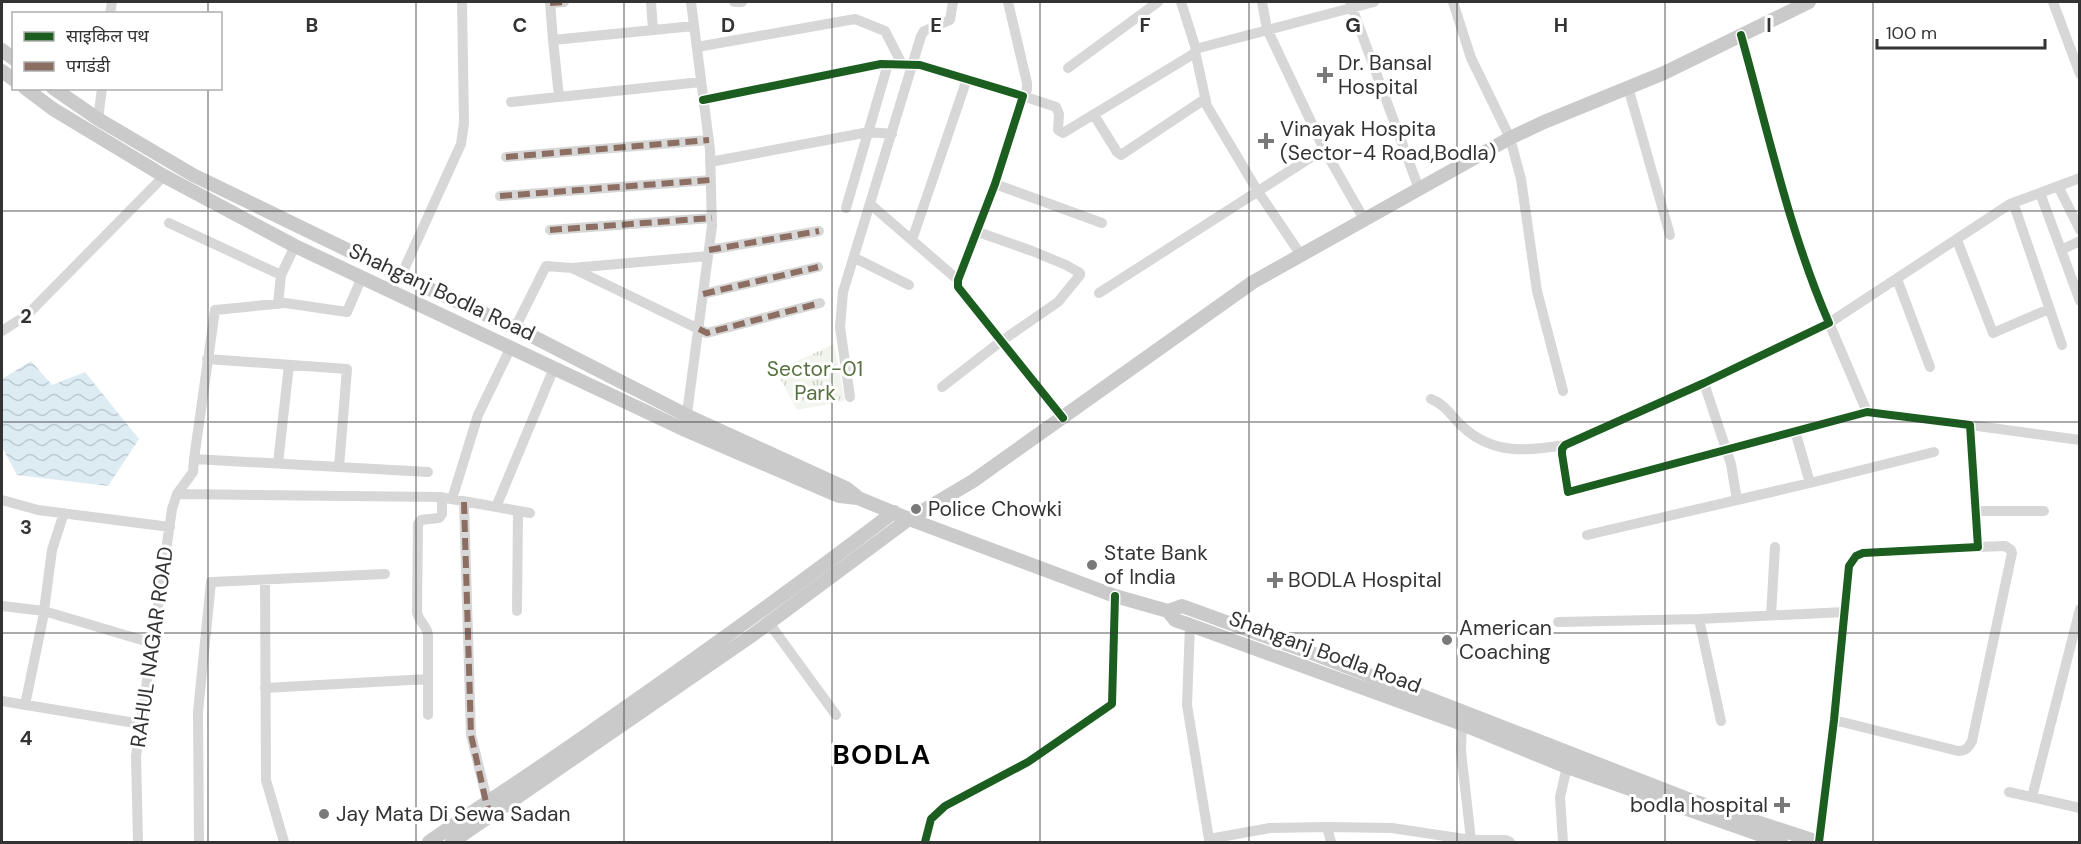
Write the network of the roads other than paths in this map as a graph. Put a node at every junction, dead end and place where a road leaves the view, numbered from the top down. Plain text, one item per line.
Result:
1 (462, 2) edge
2 (550, 2) edge
3 (564, 2) edge
4 (651, 2) edge
5 (691, 2) edge
6 (734, 2) edge
7 (742, 2) edge
8 (952, 2) edge
9 (1008, 2) edge
10 (1158, 2) edge
11 (1181, 2) edge
12 (1262, 2) edge
13 (1374, 2) edge
14 (1454, 2) edge
15 (1809, 2) edge
16 (2053, 2) edge
17 (1350, 5) edge
18 (694, 26) junction
19 (1267, 29) junction
20 (653, 30) junction
21 (1741, 35) junction
22 (553, 40) junction
23 (697, 47) junction
24 (1196, 51) junction
25 (888, 64) junction
26 (908, 64) junction
27 (1068, 68) dead end
28 (2079, 74) edge
29 (967, 79) junction
30 (701, 82) junction
31 (1628, 87) junction
32 (28, 90) edge
33 (56, 90) edge
34 (102, 90) edge
35 (1023, 96) junction
36 (559, 97) junction
37 (1204, 99) junction
38 (703, 100) junction
39 (511, 102) dead end
40 (1094, 115) junction
41 (98, 119) junction
42 (869, 132) junction
43 (892, 134) junction
44 (1510, 138) junction
45 (709, 140) junction
46 (1324, 149) junction
47 (506, 157) dead end
48 (710, 162) junction
49 (164, 176) junction
50 (2079, 178) edge
51 (711, 180) junction
52 (995, 184) junction
53 (2058, 186) junction
54 (1419, 189) junction
55 (1257, 190) junction
56 (2040, 193) junction
57 (500, 196) dead end
58 (870, 204) junction
59 (2010, 204) junction
60 (846, 208) dead end
61 (712, 218) junction
62 (1364, 219) junction
63 (169, 223) dead end
64 (1102, 223) dead end
65 (550, 230) dead end
66 (2079, 230) edge
67 (819, 231) dead end
68 (978, 232) junction
69 (1670, 235) dead end
70 (912, 240) junction
71 (1957, 240) junction
72 (2079, 241) edge
73 (295, 246) junction
74 (2061, 250) junction
75 (709, 253) junction
76 (1301, 255) junction
77 (855, 258) junction
78 (818, 267) dead end
79 (572, 268) junction
80 (281, 275) junction
81 (401, 276) junction
82 (362, 277) junction
83 (1897, 279) junction
84 (958, 280) junction
85 (909, 285) dead end
86 (1099, 293) dead end
87 (704, 294) junction
88 (2079, 301) edge
89 (820, 303) dead end
90 (278, 304) junction
91 (468, 306) junction
92 (2049, 309) junction
93 (1829, 323) junction
94 (460, 324) junction
95 (515, 328) junction
96 (699, 329) junction
97 (2, 332) edge
98 (1000, 342) junction
99 (2061, 345) dead end
100 (511, 347) junction
101 (207, 359) junction
102 (289, 365) junction
103 (1930, 367) dead end
104 (554, 368) junction
105 (1704, 383) junction
106 (942, 387) dead end
107 (1563, 391) dead end
108 (850, 397) dead end
109 (1431, 399) dead end
110 (1867, 412) junction
111 (688, 416) junction
112 (1063, 418) junction
113 (1970, 425) junction
114 (683, 429) junction
115 (1795, 431) junction
116 (2079, 440) edge
117 (1565, 446) junction
118 (1726, 450) junction
119 (1934, 452) dead end
120 (194, 459) junction
121 (278, 464) junction
122 (339, 467) junction
123 (428, 472) dead end
124 (1810, 483) junction
125 (177, 494) junction
126 (447, 498) junction
127 (858, 498) junction
128 (2, 500) edge
129 (1737, 500) junction
130 (464, 502) junction
131 (496, 507) junction
132 (518, 511) junction
133 (1976, 511) junction
134 (2044, 511) dead end
135 (894, 512) junction
136 (64, 513) junction
137 (530, 513) dead end
138 (909, 519) junction
139 (170, 527) junction
140 (1587, 535) dead end
141 (1774, 547) dead end
142 (1978, 547) junction
143 (385, 574) dead end
144 (265, 580) junction
145 (2, 606) edge
146 (2079, 609) edge
147 (44, 611) junction
148 (517, 611) dead end
149 (1168, 611) junction
150 (1845, 612) junction
151 (1772, 615) junction
152 (1699, 619) junction
153 (1558, 622) dead end
154 (769, 623) junction
155 (1190, 625) junction
156 (152, 643) junction
157 (428, 679) junction
158 (265, 688) junction
159 (2, 701) edge
160 (25, 705) junction
161 (428, 715) dead end
162 (836, 715) dead end
163 (1834, 720) junction
164 (1722, 721) dead end
165 (141, 724) junction
166 (1461, 724) junction
167 (1567, 767) junction
168 (2009, 792) dead end
169 (2032, 797) junction
170 (486, 802) junction
171 (2079, 808) edge
172 (491, 815) junction
173 (1327, 827) junction
174 (1220, 840) edge
175 (1472, 840) junction
176 (1802, 840) edge
177 (138, 843) edge
178 (200, 843) edge
179 (284, 843) edge
180 (429, 843) edge
181 (452, 843) edge
182 (1331, 843) edge
183 (1510, 843) edge
184 (1563, 843) edge
185 (1780, 843) edge
186 (1819, 843) edge

1 - 81 street
2 - 3 street
2 - 22 street
4 - 20 street
5 - 18 street
6 - 7 street
8 - 26 street
9 - 35 street
10 - 27 street
11 - 24 street
12 - 19 street
13 - 17 street
14 - 44 street
15 - 21 main road
16 - 28 street
17 - 19 street
17 - 54 street
18 - 20 street
18 - 23 street
19 - 24 street
19 - 46 street
20 - 22 street
21 - 31 main road
21 - 93 street
22 - 36 street
23 - 26 street
23 - 30 street
24 - 37 street
24 - 40 street
25 - 26 street
25 - 38 street
25 - 42 street
26 - 29 street
26 - 43 street
29 - 35 street
29 - 70 street
30 - 36 street
30 - 38 street
31 - 44 main road
31 - 69 street
32 - 49 main road, Shahganj Bodla Road
33 - 41 main road, Shahganj Bodla Road
34 - 41 street
35 - 40 street
35 - 52 street
36 - 39 street
37 - 40 street
37 - 55 street
38 - 45 street
41 - 81 main road, Shahganj Bodla Road
42 - 43 street
42 - 48 street
42 - 60 street
43 - 58 street
44 - 54 main road
44 - 107 street
45 - 47 street
45 - 48 street
46 - 55 street
46 - 62 street
48 - 51 street
49 - 73 main road, Shahganj Bodla Road
49 - 97 street
50 - 53 street
51 - 57 street
51 - 61 street
52 - 64 street
52 - 68 street
53 - 56 street
53 - 66 street
54 - 62 main road
55 - 76 street
55 - 86 street
56 - 59 street
56 - 74 street
58 - 70 street
58 - 77 street
59 - 71 street
59 - 92 street
61 - 65 street
61 - 75 street
62 - 76 main road
63 - 80 street
67 - 75 street
68 - 84 street
68 - 98 street
70 - 84 street
71 - 83 street
71 - 92 street
72 - 74 street
73 - 80 street
73 - 82 main road, Shahganj Bodla Road
74 - 88 street
75 - 79 street
75 - 87 street
76 - 112 main road
77 - 85 street
77 - 108 street
78 - 87 street
79 - 95 street
79 - 96 street
80 - 90 street
81 - 91 main road, Shahganj Bodla Road
82 - 90 street
82 - 94 main road, Shahganj Bodla Road
83 - 93 street
83 - 103 street
84 - 98 street
87 - 96 street
89 - 96 street
90 - 101 street, RAHUL NAGAR ROAD
91 - 94 main road
91 - 95 main road, Shahganj Bodla Road
92 - 99 street
93 - 105 street
93 - 110 street
94 - 100 main road, Shahganj Bodla Road
95 - 111 main road, Shahganj Bodla Road
96 - 111 street
98 - 106 street
98 - 112 street
100 - 104 main road, Shahganj Bodla Road
100 - 126 street
101 - 102 street
101 - 120 street, RAHUL NAGAR ROAD
102 - 121 street
102 - 122 street
104 - 114 main road, Shahganj Bodla Road
104 - 131 street
105 - 117 street
105 - 118 street
109 - 117 street
110 - 113 street
110 - 115 street
111 - 114 street
111 - 127 main road, Shahganj Bodla Road
112 - 138 main road
113 - 116 street
113 - 133 street
114 - 127 main road, Shahganj Bodla Road
115 - 118 street
115 - 124 street
117 - 118 street
118 - 129 street
119 - 124 street
120 - 121 street
120 - 125 street, RAHUL NAGAR ROAD
121 - 122 street
122 - 123 street
124 - 129 street
125 - 126 street
125 - 139 street, RAHUL NAGAR ROAD
126 - 130 street
126 - 157 street
127 - 135 main road, Shahganj Bodla Road
128 - 136 street
129 - 140 street
130 - 131 street
130 - 170 street
131 - 132 street
132 - 137 street
132 - 148 street
133 - 134 street
133 - 142 street
135 - 138 main road, Shahganj Bodla Road
135 - 170 main road
136 - 139 street
136 - 147 street
138 - 149 main road, Shahganj Bodla Road
138 - 154 main road
139 - 156 street, RAHUL NAGAR ROAD
141 - 151 street
142 - 150 street
142 - 163 street
143 - 144 street
144 - 158 street
144 - 178 street
145 - 147 street
146 - 169 street
147 - 156 street
147 - 160 street
149 - 155 main road, Shahganj Bodla Road
149 - 176 main road
150 - 151 street
150 - 163 street
151 - 152 street
152 - 153 street
152 - 164 street
154 - 162 street
154 - 172 main road
155 - 166 main road, Shahganj Bodla Road
155 - 174 street
156 - 165 street, RAHUL NAGAR ROAD
157 - 158 street
157 - 161 street
158 - 179 street
159 - 160 street
160 - 165 street
163 - 186 street
165 - 177 street, RAHUL NAGAR ROAD
166 - 167 main road, Shahganj Bodla Road
166 - 175 street
167 - 184 street
167 - 185 main road, Shahganj Bodla Road
168 - 169 street
169 - 171 street
170 - 172 street
170 - 180 main road
172 - 181 main road
173 - 174 street
173 - 175 street
173 - 182 street
175 - 183 street
176 - 186 main road

